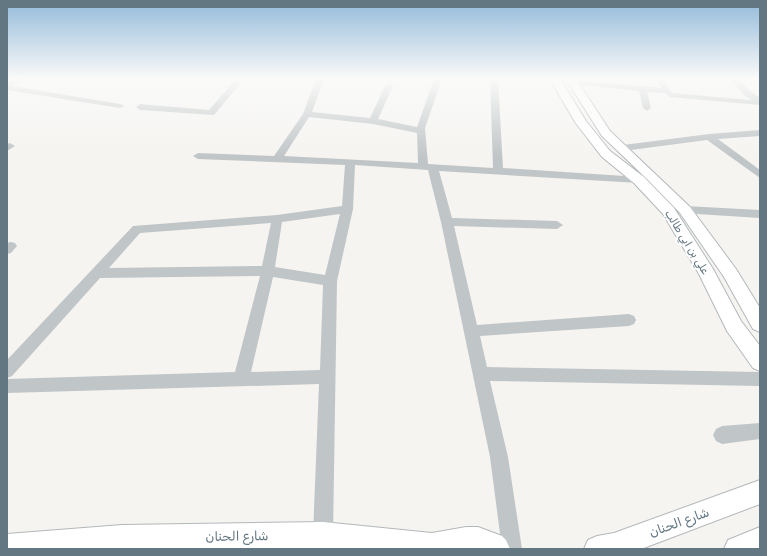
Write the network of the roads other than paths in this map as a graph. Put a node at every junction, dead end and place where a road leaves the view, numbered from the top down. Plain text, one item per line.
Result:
1 (114, 105) edge
2 (218, 105) edge
3 (310, 105) edge
4 (381, 105) edge
5 (430, 105) edge
6 (495, 105) edge
7 (572, 105) edge
8 (588, 105) edge
9 (647, 105) edge
10 (120, 106) dead end
11 (140, 107) dead end
12 (648, 108) dead end
13 (307, 114) junction
14 (373, 122) junction
15 (421, 132) junction
16 (760, 133) edge
17 (709, 137) junction
18 (623, 148) junction
19 (198, 156) dead end
20 (277, 159) junction
21 (350, 162) junction
22 (428, 168) junction
23 (498, 172) junction
24 (760, 175) edge
25 (639, 180) junction
26 (347, 209) junction
27 (685, 210) junction
28 (760, 214) edge
29 (277, 219) junction
30 (447, 222) junction
31 (557, 225) dead end
32 (268, 271) junction
33 (98, 273) junction
34 (330, 281) junction
35 (629, 320) dead end
36 (760, 324) edge
37 (471, 331) junction
38 (758, 361) edge
39 (7, 371) edge
40 (480, 374) junction
41 (326, 378) junction
42 (760, 379) edge
43 (241, 380) junction
44 (7, 386) edge
45 (760, 431) edge
46 (722, 435) dead end
47 (757, 492) edge
48 (323, 535) junction
49 (760, 540) edge
50 (459, 544) edge
51 (7, 547) edge
52 (503, 548) edge
53 (597, 549) edge
54 (737, 549) edge

1 - 10 street
2 - 11 street
3 - 13 street
4 - 14 street
5 - 15 street
6 - 23 street
7 - 25 main road, علي بن ابي طالب
8 - 18 main road, علي بن ابي طالب
9 - 12 street
13 - 14 street
13 - 20 street
14 - 15 street
15 - 22 street
16 - 17 street
17 - 18 street
17 - 24 street
18 - 27 main road, علي بن ابي طالب
19 - 20 street
20 - 21 street
21 - 22 street
21 - 26 street
22 - 23 street
22 - 30 street
23 - 25 street
25 - 38 main road, علي بن ابي طالب
26 - 29 street
26 - 34 street
27 - 28 street
27 - 36 main road, علي بن ابي طالب
29 - 32 street
29 - 33 street
30 - 31 street
30 - 37 street
32 - 33 street
32 - 34 street
32 - 43 street
33 - 39 street
34 - 41 street
35 - 37 street
37 - 40 street
40 - 42 street
40 - 52 street
41 - 43 street
41 - 48 street
43 - 44 street
45 - 46 street
47 - 53 main road, شارع الحنان
48 - 50 main road, شارع الحنان
48 - 51 main road, شارع الحنان
49 - 54 main road
50 - 52 main road, شارع الحنان

